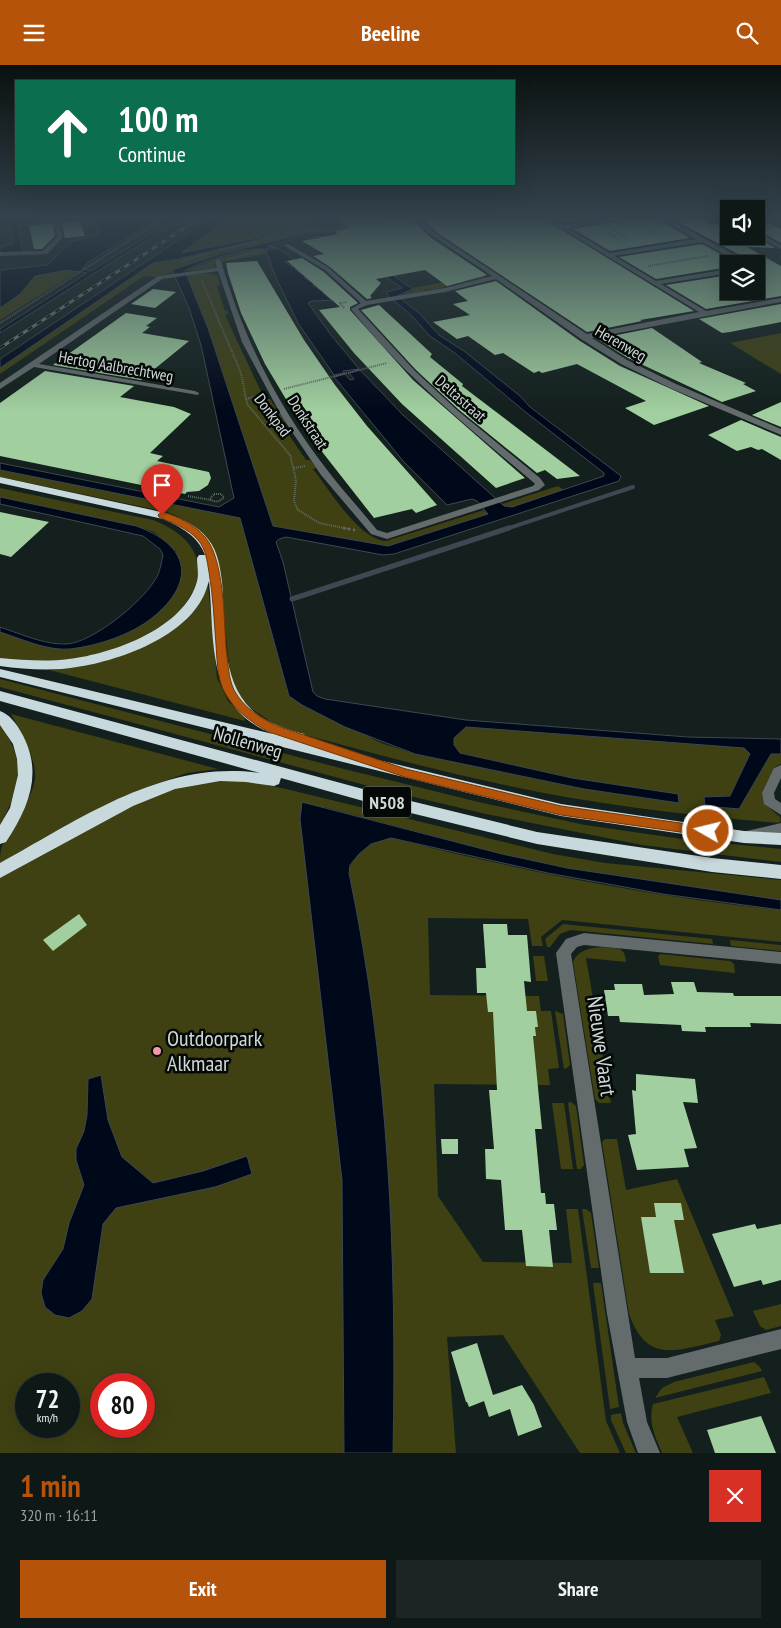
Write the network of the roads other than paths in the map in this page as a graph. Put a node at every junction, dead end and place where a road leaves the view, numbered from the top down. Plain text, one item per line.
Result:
1 (153, 281) edge
2 (223, 281) edge
3 (340, 281) edge
4 (480, 281) edge
5 (502, 281) edge
6 (649, 281) edge
7 (678, 281) edge
8 (656, 285) junction
9 (781, 300) edge
10 (366, 303) junction
11 (705, 313) junction
12 (584, 337) junction
13 (32, 365) junction
14 (0, 387) edge
15 (195, 393) dead end
16 (781, 432) edge
17 (0, 480) edge
18 (0, 485) edge
19 (474, 509) joint
20 (0, 662) edge
21 (0, 673) edge
22 (0, 696) edge
23 (0, 716) edge
24 (781, 770) edge
25 (405, 773) junction
26 (374, 799) junction
27 (781, 809) edge
28 (781, 828) edge
29 (0, 837) edge
30 (744, 837) junction
31 (781, 839) edge
32 (0, 871) edge
33 (781, 872) edge
34 (781, 958) edge
35 (781, 1339) edge
36 (627, 1368) junction
37 (649, 1453) edge

1 - 13 street, Hertog Aalbrechtweg
2 - 19 street, Donkstraat
3 - 10 street
4 - 10 street
5 - 12 street, Herenweg
6 - 8 street
7 - 8 street
8 - 11 street
9 - 11 street
10 - 19 street, Deltastraat
11 - 12 street
12 - 16 street, Herenweg
13 - 14 street, Hertog Aalbrechtweg
13 - 15 street, Hertog Aalbrechtweg
17 - 25 highway
18 - 20 highway
21 - 25 highway, Nollenweg / N508
22 - 26 highway, Nollenweg / N508
23 - 29 highway
24 - 27 street
25 - 30 highway, Nollenweg / N508
26 - 32 highway
26 - 33 highway, Nollenweg / N508
28 - 30 street
30 - 31 highway, Nollenweg / N508
34 - 36 street, Nieuwe Vaart
35 - 36 street
36 - 37 street, Nieuwe Vaart

